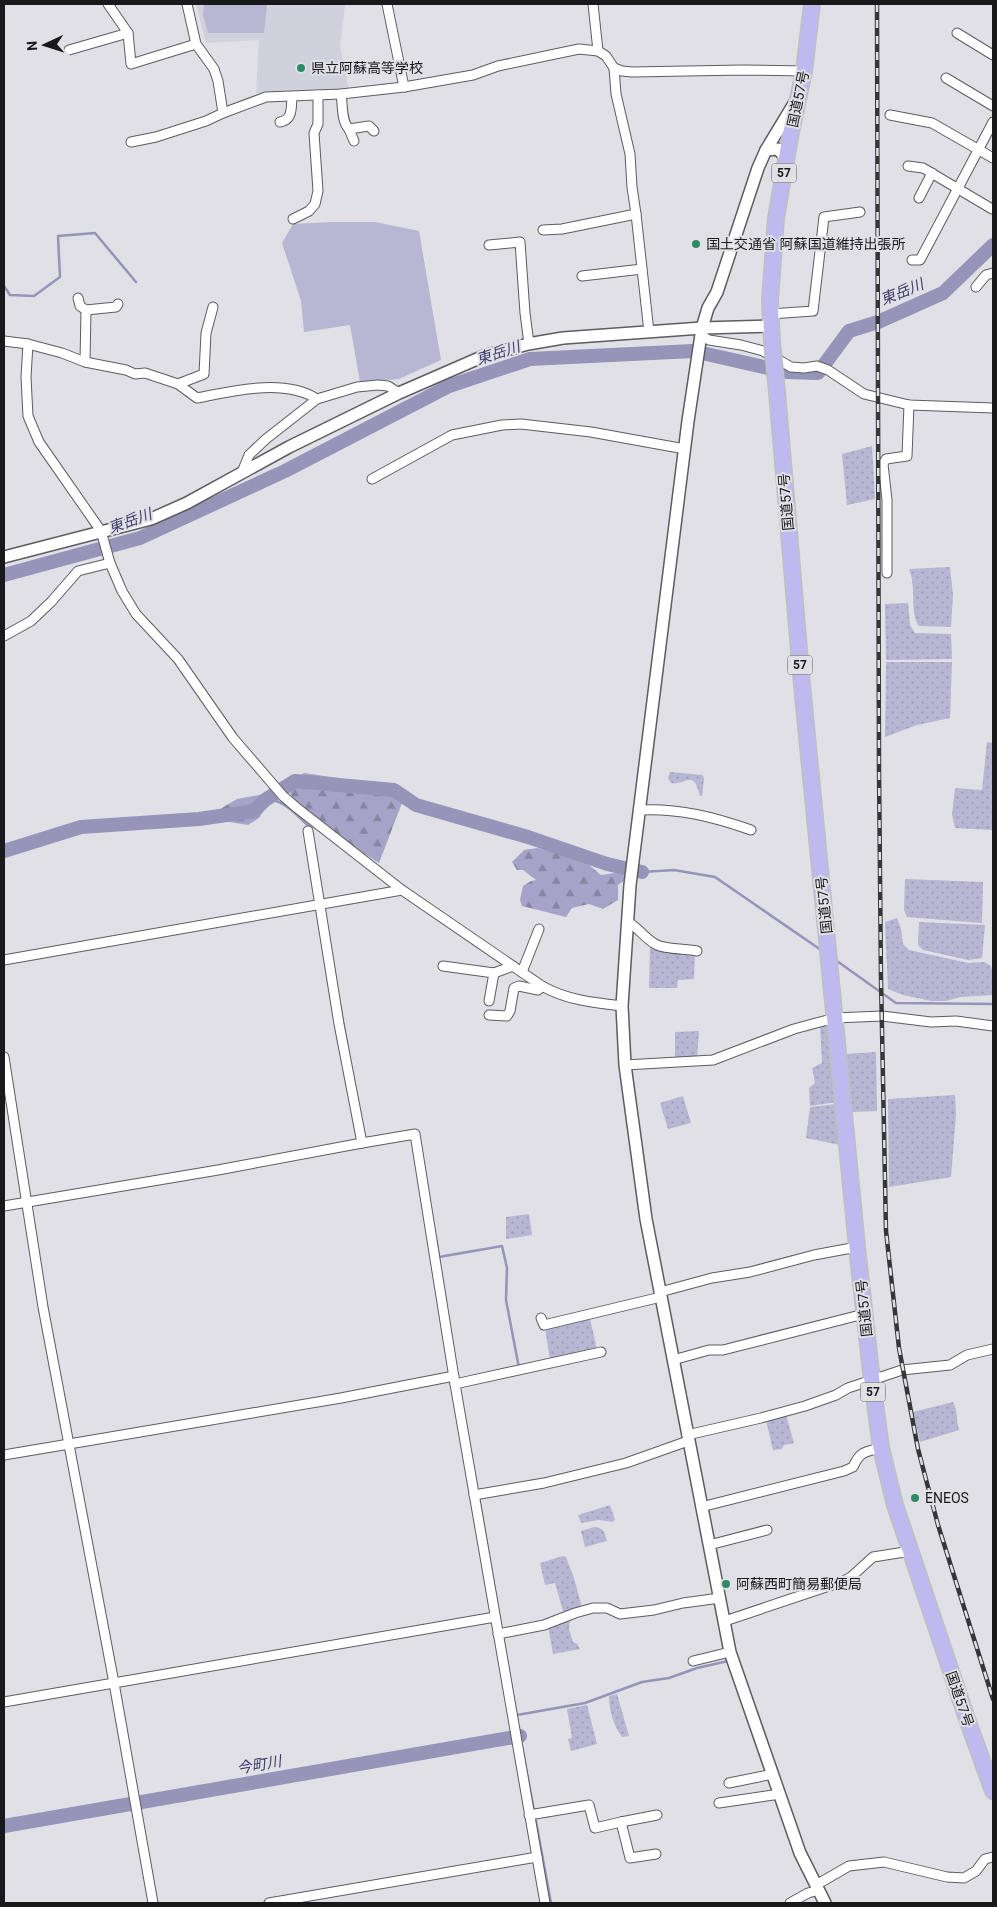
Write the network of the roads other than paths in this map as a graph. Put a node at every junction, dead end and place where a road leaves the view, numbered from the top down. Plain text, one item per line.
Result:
1 (108, 4) edge
2 (187, 4) edge
3 (387, 4) edge
4 (592, 4) edge
5 (812, 4) edge
6 (128, 33) junction
7 (957, 33) dead end
8 (196, 44) junction
9 (69, 50) dead end
10 (598, 51) junction
11 (993, 55) edge
12 (614, 68) junction
13 (804, 71) junction
14 (946, 78) dead end
15 (404, 87) junction
16 (341, 94) junction
17 (318, 95) junction
18 (292, 97) junction
19 (797, 100) junction
20 (993, 106) edge
21 (223, 113) junction
22 (890, 115) dead end
23 (280, 122) dead end
24 (993, 122) edge
25 (349, 129) junction
26 (374, 131) dead end
27 (354, 141) dead end
28 (131, 142) dead end
29 (979, 149) junction
30 (766, 150) junction
31 (786, 158) junction
32 (993, 158) edge
33 (908, 166) dead end
34 (932, 173) junction
35 (958, 188) junction
36 (919, 198) dead end
37 (992, 209) edge
38 (860, 212) dead end
39 (636, 214) junction
40 (293, 219) dead end
41 (543, 230) dead end
42 (489, 245) dead end
43 (912, 260) dead end
44 (642, 269) junction
45 (993, 273) edge
46 (582, 276) dead end
47 (976, 287) dead end
48 (78, 298) dead end
49 (118, 304) dead end
50 (213, 307) dead end
51 (86, 310) junction
52 (770, 320) junction
53 (649, 332) junction
54 (701, 334) junction
55 (4, 341) edge
56 (28, 344) junction
57 (529, 344) junction
58 (85, 362) junction
59 (178, 384) junction
60 (399, 393) junction
61 (316, 398) junction
62 (910, 405) junction
63 (993, 408) edge
64 (685, 449) junction
65 (243, 470) junction
66 (372, 479) dead end
67 (101, 531) junction
68 (4, 557) edge
69 (110, 563) junction
70 (887, 573) dead end
71 (4, 636) edge
72 (640, 810) junction
73 (751, 830) dead end
74 (308, 831) dead end
75 (402, 890) junction
76 (320, 905) junction
77 (628, 922) junction
78 (539, 929) dead end
79 (697, 951) dead end
80 (4, 960) edge
81 (443, 966) dead end
82 (514, 966) junction
83 (522, 972) junction
84 (494, 973) junction
85 (542, 986) junction
86 (489, 1001) dead end
87 (622, 1006) junction
88 (489, 1015) dead end
89 (835, 1018) junction
90 (993, 1026) edge
91 (4, 1057) edge
92 (625, 1065) junction
93 (362, 1143) junction
94 (27, 1202) junction
95 (4, 1206) edge
96 (857, 1247) junction
97 (660, 1295) junction
98 (864, 1314) junction
99 (541, 1318) dead end
100 (993, 1349) edge
101 (601, 1352) dead end
102 (673, 1360) junction
103 (455, 1380) junction
104 (872, 1381) junction
105 (688, 1438) junction
106 (70, 1443) junction
107 (881, 1448) junction
108 (4, 1455) edge
109 (474, 1495) junction
110 (702, 1507) junction
111 (767, 1530) dead end
112 (709, 1546) junction
113 (911, 1551) junction
114 (720, 1598) junction
115 (495, 1617) junction
116 (724, 1621) junction
117 (498, 1634) junction
118 (730, 1652) junction
119 (693, 1661) dead end
120 (114, 1683) junction
121 (4, 1702) edge
122 (773, 1774) junction
123 (729, 1783) dead end
124 (993, 1791) edge
125 (780, 1794) junction
126 (720, 1802) dead end
127 (529, 1815) junction
128 (657, 1815) dead end
129 (621, 1822) junction
130 (656, 1854) dead end
131 (537, 1857) junction
132 (993, 1857) edge
133 (818, 1888) junction
134 (153, 1903) edge
135 (269, 1903) edge
136 (545, 1903) edge
137 (790, 1903) edge
138 (826, 1903) edge

1 - 6 street
2 - 8 street
3 - 15 street
4 - 10 street
5 - 13 highway, 国道57号 / 57
6 - 8 street
6 - 9 street
7 - 11 street
8 - 21 street
10 - 12 street
10 - 15 street
12 - 13 street
12 - 39 street
13 - 19 highway, 国道57号 / 57
14 - 20 street
15 - 16 street
16 - 17 street
16 - 25 street
17 - 18 street
17 - 40 street
18 - 21 street
18 - 23 street
19 - 30 street
19 - 31 highway, 国道57号 / 57
21 - 28 street
22 - 29 street
24 - 29 street
25 - 26 street
25 - 27 street
29 - 32 street
29 - 35 street
30 - 31 street
30 - 54 street
31 - 52 highway, 国道57号 / 57
33 - 34 street
34 - 35 street
34 - 36 street
35 - 37 street
35 - 43 street
38 - 52 street
39 - 41 street
39 - 44 street
42 - 57 street
44 - 46 street
44 - 53 street
45 - 47 street
48 - 51 street
49 - 51 street
50 - 59 street
51 - 58 street
52 - 54 street
52 - 89 highway, 国道57号 / 57, bridge
53 - 54 street
53 - 57 street
54 - 62 street
54 - 64 street
55 - 56 street
56 - 58 street
56 - 67 street
57 - 60 street
58 - 59 street
59 - 61 street
60 - 61 street
60 - 65 street
61 - 65 street
62 - 63 street
62 - 70 street
64 - 66 street
64 - 72 street
65 - 67 street
67 - 68 street
67 - 69 street
69 - 71 street
69 - 75 street
72 - 73 street
72 - 77 street
74 - 76 street
75 - 76 street
75 - 82 street
76 - 80 street
76 - 93 street
77 - 79 street
77 - 87 street
78 - 83 street
81 - 84 street
82 - 83 street
82 - 84 street
83 - 85 street
84 - 86 street
85 - 87 street
85 - 88 street
87 - 92 street
89 - 90 street
89 - 92 street
89 - 96 highway, 国道57号 / 57
91 - 94 street
92 - 97 street
93 - 94 street
93 - 103 street
94 - 95 street
94 - 106 street
96 - 97 street
96 - 98 highway, 国道57号 / 57
97 - 99 street
97 - 102 street
98 - 102 street
98 - 104 highway, 国道57号 / 57
100 - 104 street
101 - 103 street
102 - 105 street
103 - 106 street
103 - 109 street
104 - 105 street
104 - 107 highway, 国道57号 / 57
105 - 109 street
105 - 110 street
106 - 108 street
106 - 120 street
107 - 110 street
107 - 113 highway, 国道57号 / 57
109 - 115 street
110 - 112 street
111 - 112 street
112 - 114 street
113 - 116 street
113 - 124 highway, 国道57号 / 57
114 - 116 street
114 - 117 street
115 - 117 street
115 - 120 street
116 - 118 street
117 - 127 street
118 - 119 street
118 - 122 street
120 - 121 street
120 - 134 street
122 - 123 street
122 - 125 street
125 - 126 street
125 - 133 street
127 - 129 street
127 - 131 street
128 - 129 street
129 - 130 street
131 - 135 street
131 - 136 street
132 - 133 street
133 - 137 street
133 - 138 street

